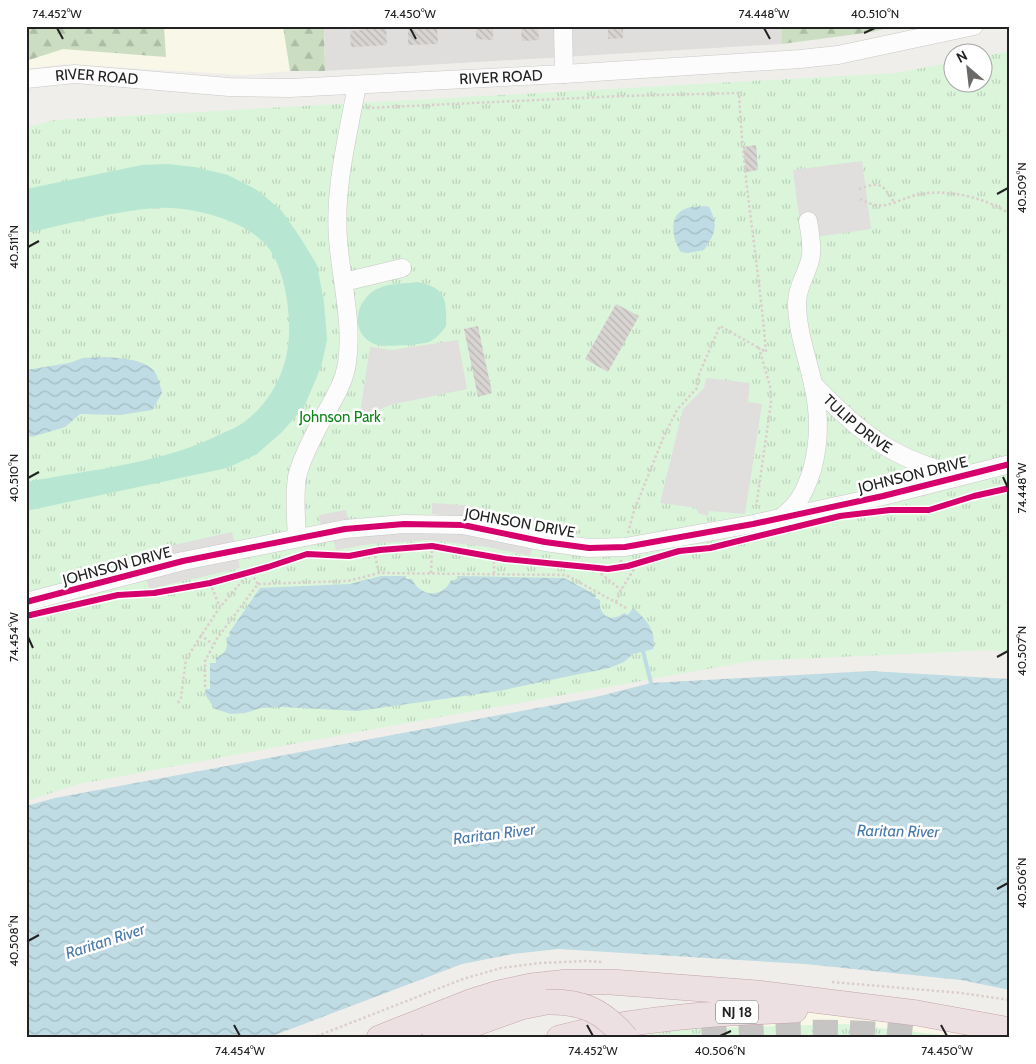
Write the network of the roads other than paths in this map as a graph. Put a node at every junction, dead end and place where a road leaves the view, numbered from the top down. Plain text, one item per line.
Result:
1 (563, 26) edge
2 (974, 26) edge
3 (564, 74) junction
4 (26, 79) edge
5 (357, 85) junction
6 (808, 221) dead end
7 (402, 268) dead end
8 (344, 282) junction
9 (813, 384) junction
10 (1010, 464) edge
11 (964, 475) junction
12 (780, 518) junction
13 (297, 538) junction
14 (26, 602) edge
15 (917, 1012) junction
16 (1010, 1030) edge
17 (440, 1036) edge
18 (379, 1038) edge
19 (559, 1038) edge
20 (626, 1038) edge

1 - 3 street
2 - 3 street, RIVER ROAD
3 - 5 street, RIVER ROAD
4 - 5 street, RIVER ROAD
5 - 8 street
6 - 9 street, TULIP DRIVE
7 - 8 street
8 - 13 street
9 - 11 street, TULIP DRIVE
9 - 12 street, TULIP DRIVE
10 - 11 street, JOHNSON DRIVE
11 - 12 street, JOHNSON DRIVE
12 - 13 street, JOHNSON DRIVE
13 - 14 street, JOHNSON DRIVE
15 - 16 highway, NJ 18
15 - 18 highway
15 - 19 highway, NJ 18
17 - 20 highway, bridge

